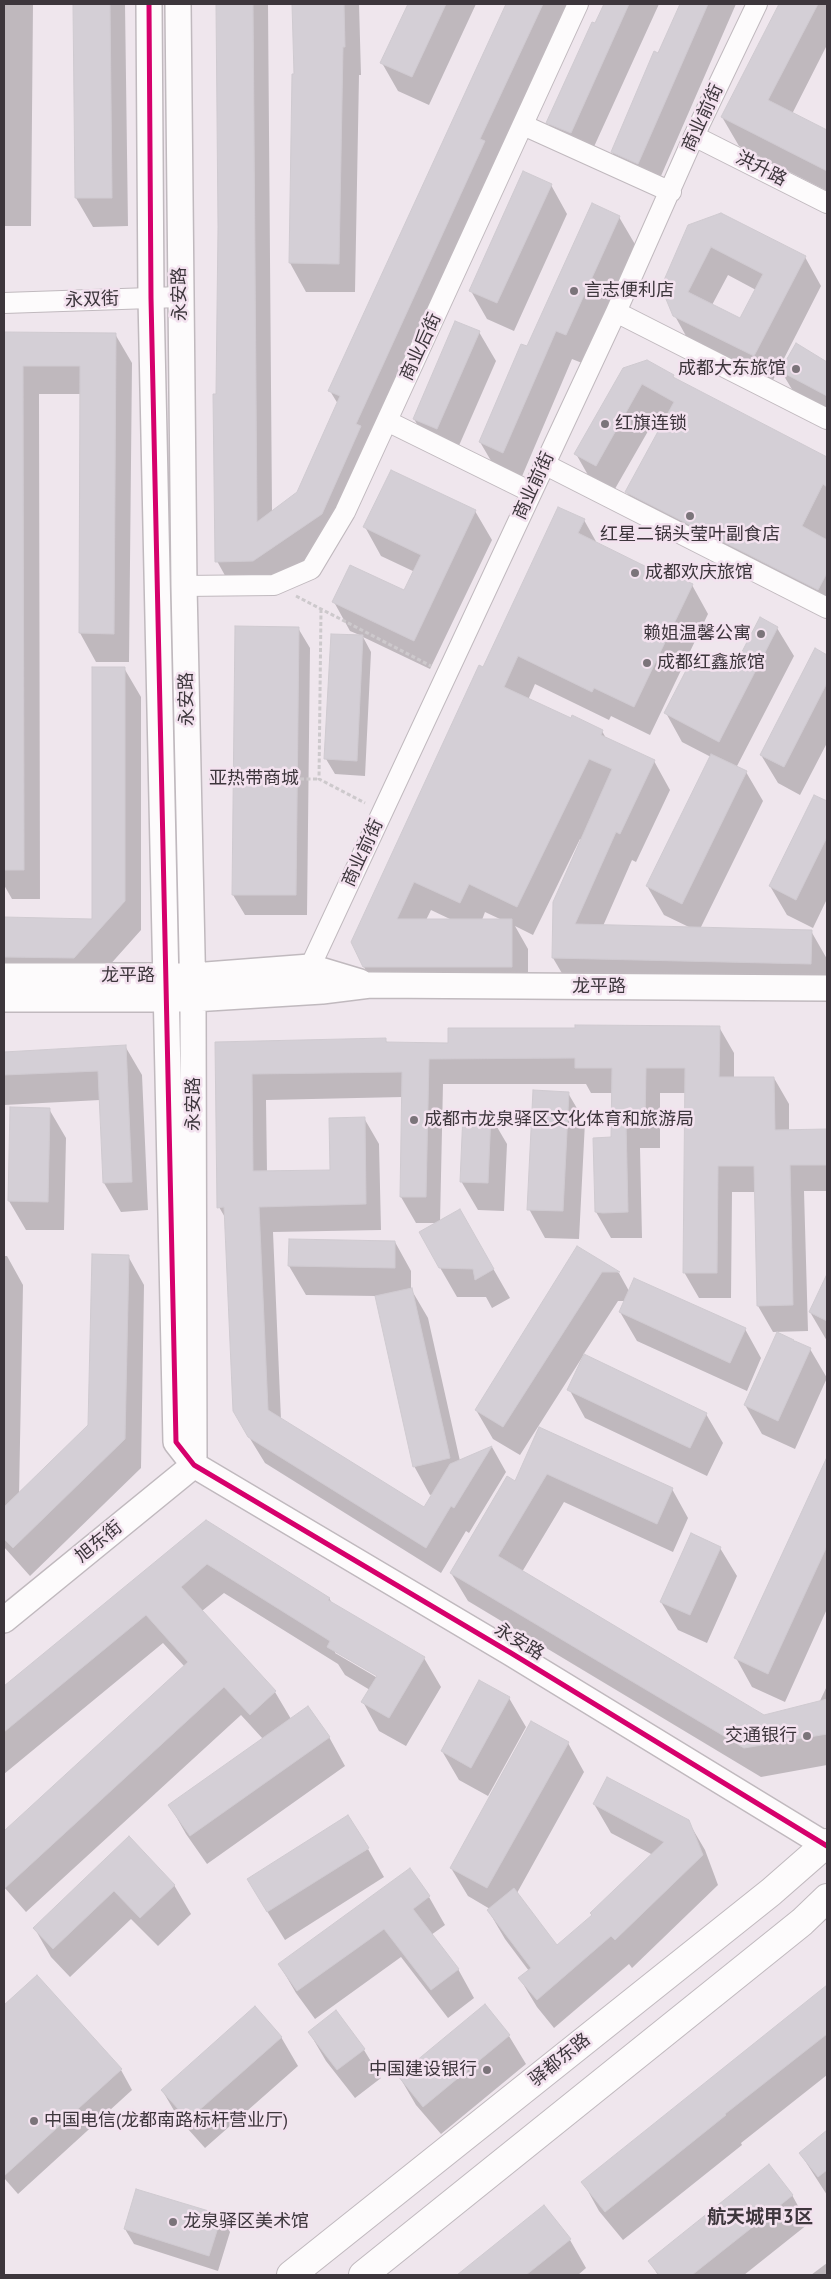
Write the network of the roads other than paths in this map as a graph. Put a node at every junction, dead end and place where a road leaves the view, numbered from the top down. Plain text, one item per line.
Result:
1 (149, 4) edge
2 (178, 4) edge
3 (578, 4) edge
4 (757, 4) edge
5 (523, 125) junction
6 (694, 136) junction
7 (670, 192) junction
8 (827, 203) edge
9 (180, 297) junction
10 (151, 298) junction
11 (4, 303) edge
12 (616, 312) junction
13 (827, 419) edge
14 (387, 421) junction
15 (544, 464) junction
16 (531, 492) junction
17 (184, 586) junction
18 (827, 608) edge
19 (310, 967) junction
20 (4, 976) edge
21 (370, 985) junction
22 (166, 987) junction
23 (193, 987) junction
24 (827, 988) edge
25 (4, 999) edge
26 (194, 1464) junction
27 (4, 1620) edge
28 (827, 1845) edge
29 (827, 1898) edge
30 (291, 2275) edge
31 (363, 2275) edge

1 - 10 street
2 - 9 street, 永安路
3 - 5 street, 商业后街
4 - 6 street, 商业前街
5 - 7 street
5 - 14 street, 商业后街
6 - 7 street, 商业前街
6 - 8 street, 洪升路
7 - 12 street, 商业前街
9 - 10 street, 永双街
9 - 17 street, 永安路
10 - 11 street, 永双街
10 - 22 street
12 - 13 street
12 - 15 street, 商业前街
14 - 16 street
14 - 17 street, 商业后街
15 - 16 street, 商业前街
15 - 18 street
16 - 19 street, 商业前街
17 - 23 street, 永安路
19 - 21 street, 龙平路
19 - 23 street, 龙平路
20 - 22 street, 龙平路
21 - 23 street, 龙平路
21 - 24 street, 龙平路
22 - 23 street, 龙平路
22 - 25 street, 龙平路
22 - 26 street
23 - 26 street, 永安路
26 - 27 street, 旭东街
26 - 28 street, 永安路
28 - 30 highway, 驿都东路
29 - 31 highway

